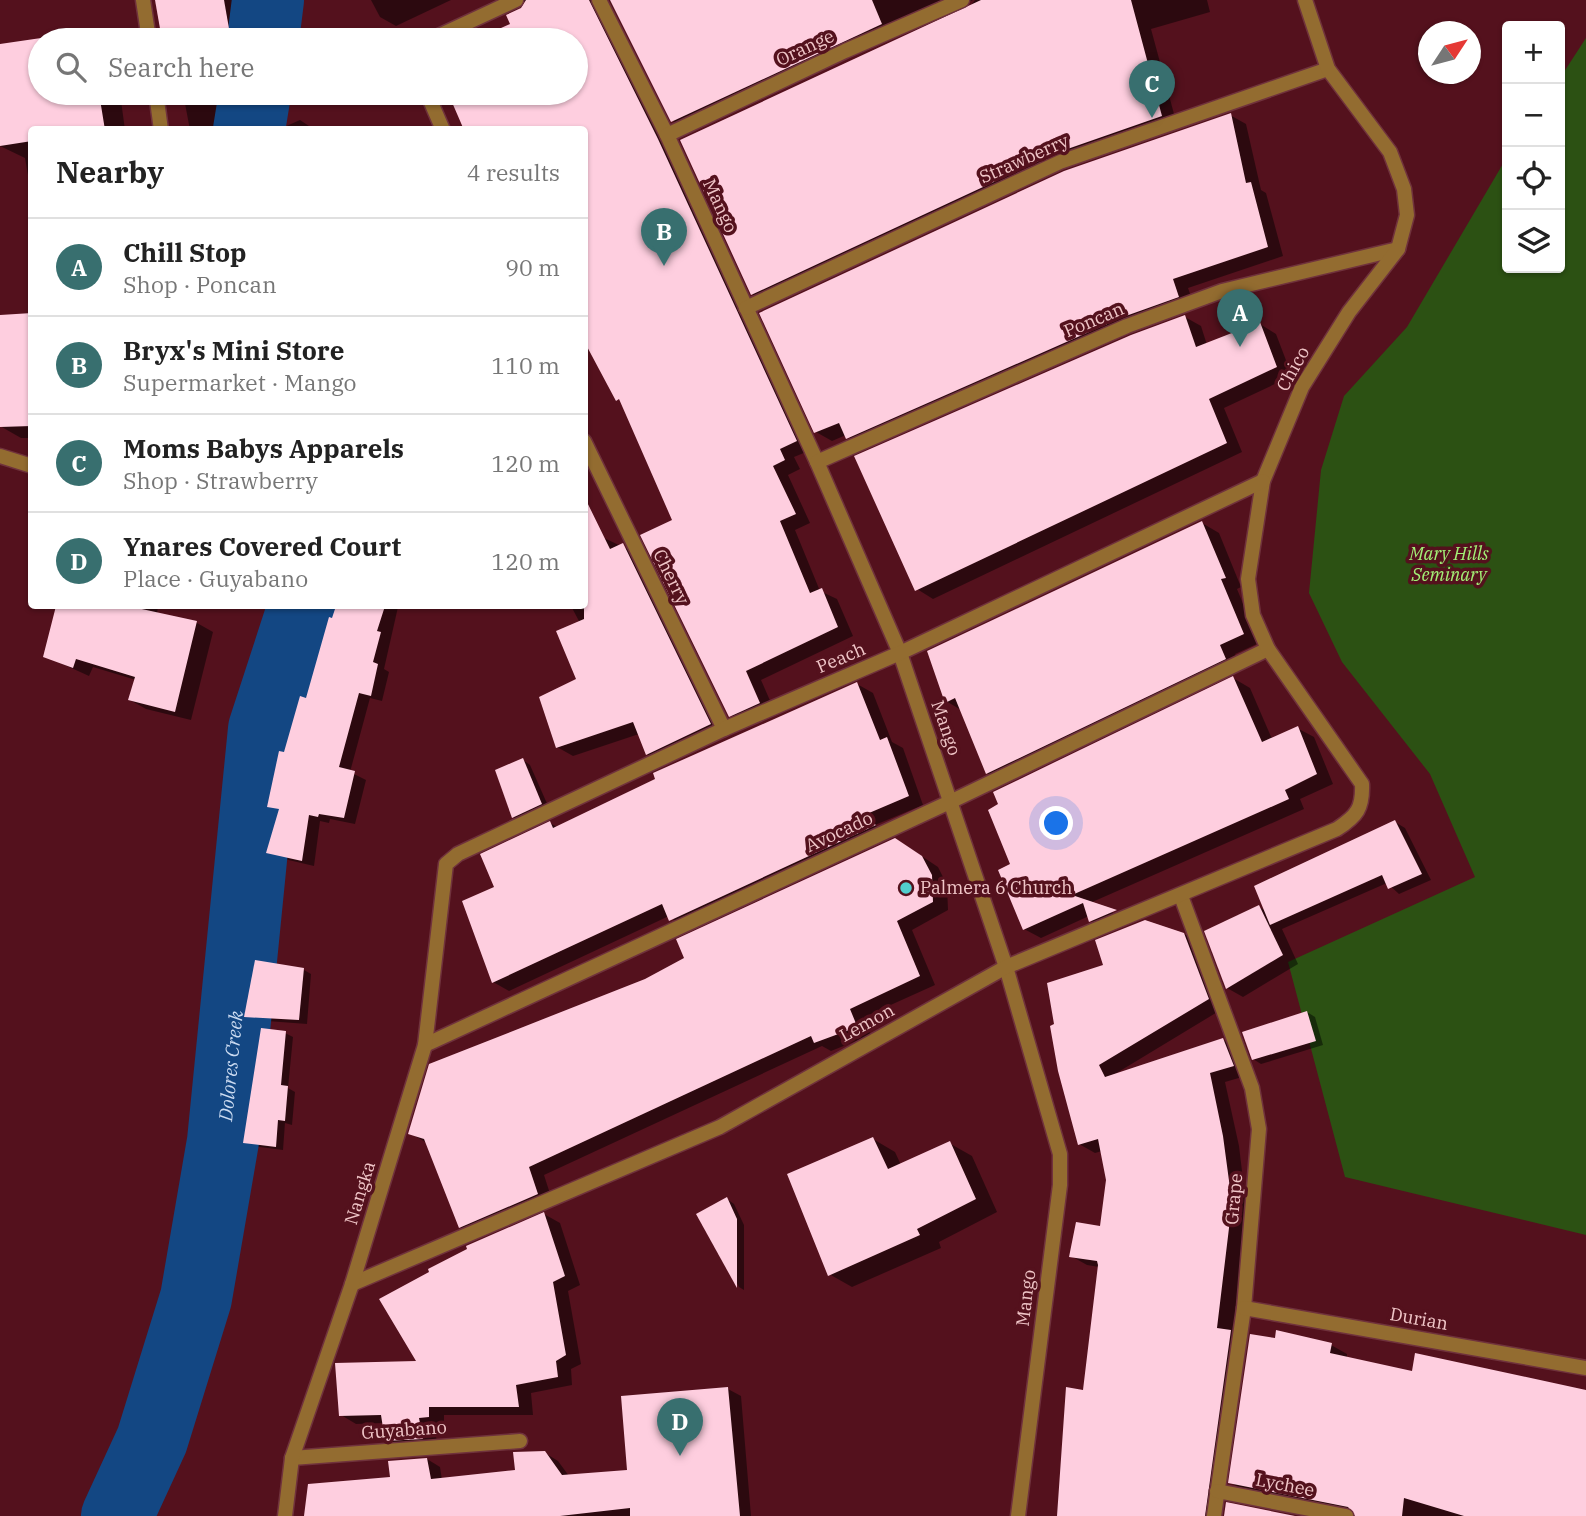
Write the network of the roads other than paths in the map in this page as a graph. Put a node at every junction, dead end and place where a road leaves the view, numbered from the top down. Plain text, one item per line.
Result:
1 (143, 0) edge
2 (516, 0) edge
3 (599, 0) edge
4 (962, 0) edge
5 (1305, 0) edge
6 (147, 28) edge
7 (456, 28) edge
8 (1328, 69) junction
9 (158, 105) edge
10 (432, 105) edge
11 (161, 126) edge
12 (441, 126) edge
13 (667, 135) junction
14 (1398, 249) junction
15 (746, 308) junction
16 (588, 449) edge
17 (0, 456) edge
18 (817, 461) junction
19 (28, 465) edge
20 (1262, 481) junction
21 (1268, 649) junction
22 (900, 653) junction
23 (724, 729) junction
24 (1353, 771) joint
25 (951, 801) junction
26 (444, 876) joint
27 (1181, 896) junction
28 (1006, 967) junction
29 (425, 1045) junction
30 (352, 1284) junction
31 (1244, 1308) junction
32 (1586, 1368) edge
33 (520, 1441) dead end
34 (292, 1458) junction
35 (1217, 1491) junction
36 (285, 1516) edge
37 (1018, 1516) edge
38 (1214, 1516) edge
39 (1346, 1516) edge

1 - 6 street
2 - 7 street
3 - 13 street, Mango
4 - 13 street, Orange
5 - 8 street, Chico
8 - 14 street, Chico
8 - 15 street, Strawberry
9 - 11 street
10 - 12 street
13 - 15 street, Mango
14 - 18 street, Poncan
14 - 20 street, Chico
15 - 18 street, Mango
16 - 23 street, Cherry
17 - 19 street
18 - 22 street, Mango
20 - 21 street, Chico
20 - 22 street, Peach
21 - 24 street, Chico
21 - 25 street, Avocado
22 - 23 street, Peach
22 - 25 street, Mango
23 - 26 street, Peach
24 - 27 street, Lemon
25 - 28 street, Mango
25 - 29 street, Avocado
26 - 29 street, Nangka
27 - 28 street, Lemon
27 - 31 street, Grape
28 - 30 street, Lemon
28 - 37 street, Mango
29 - 30 street, Nangka
30 - 34 street, Nangka
31 - 32 street, Durian
31 - 35 street, Grape
33 - 34 street, Guyabano
34 - 36 street, Nangka
35 - 38 street, Grape
35 - 39 street, Lychee

